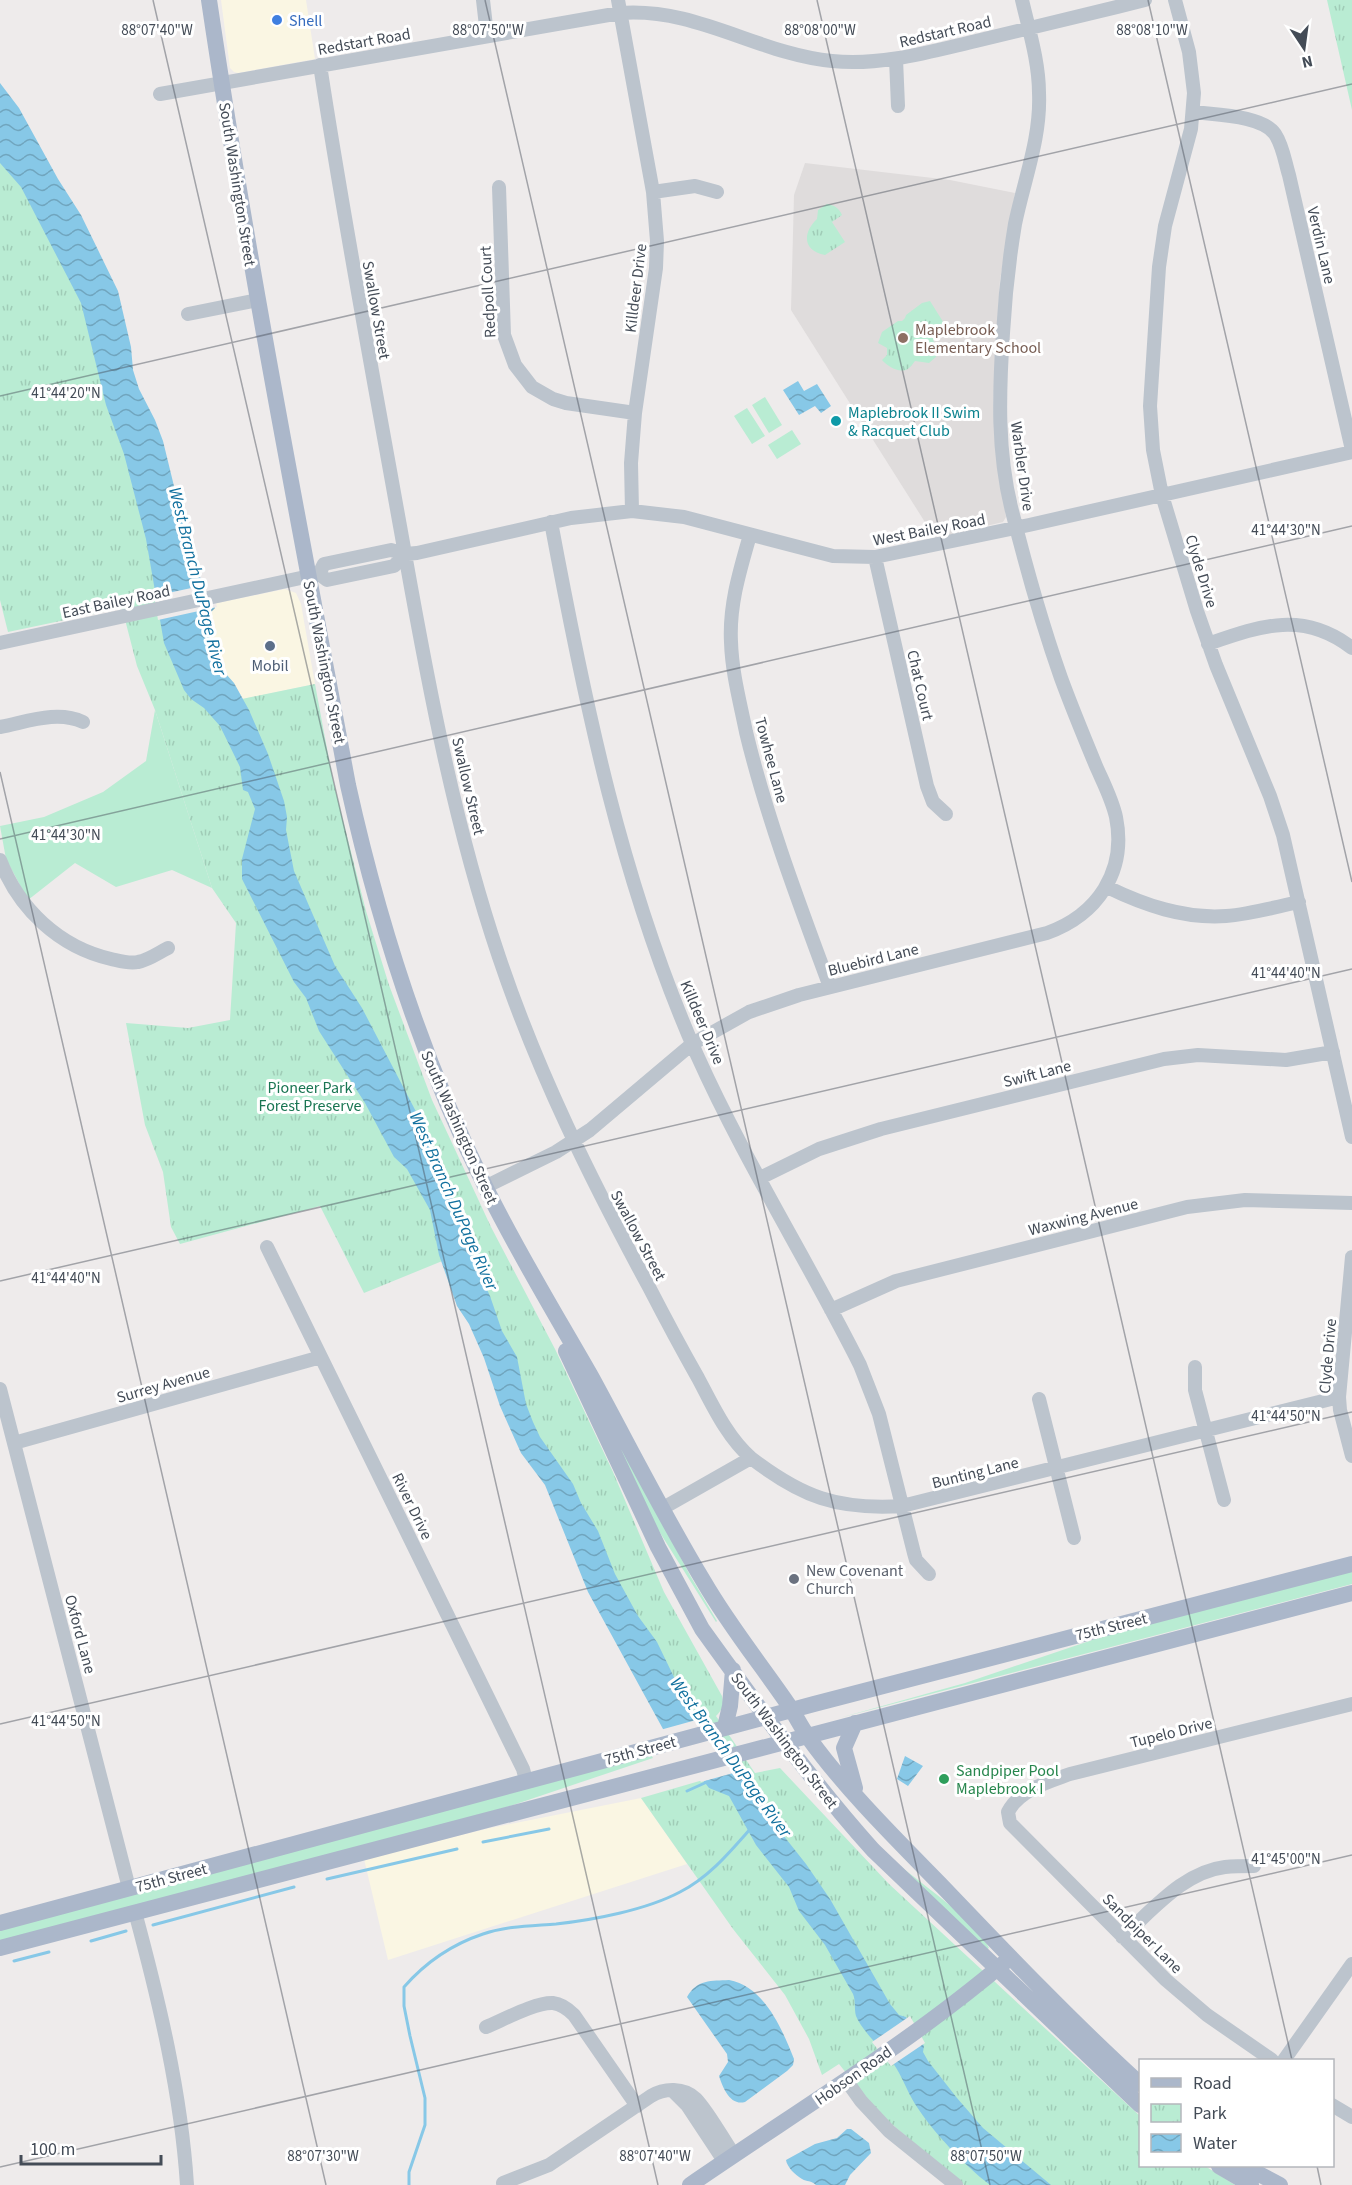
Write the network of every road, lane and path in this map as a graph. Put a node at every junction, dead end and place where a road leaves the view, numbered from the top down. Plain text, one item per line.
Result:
1 (209, 0) edge
2 (483, 0) edge
3 (1022, 0) edge
4 (1145, 0) edge
5 (1175, 0) edge
6 (619, 6) edge
7 (1029, 28) junction
8 (487, 35) junction
9 (896, 59) junction
10 (320, 65) junction
11 (222, 83) junction
12 (160, 94) dead end
13 (898, 106) dead end
14 (1193, 112) junction
15 (499, 187) dead end
16 (653, 192) junction
17 (717, 192) dead end
18 (258, 300) junction
19 (188, 314) dead end
20 (635, 414) junction
21 (1352, 451) edge
22 (1162, 495) junction
23 (632, 511) junction
24 (551, 522) junction
25 (1016, 528) junction
26 (750, 535) junction
27 (405, 554) junction
28 (875, 557) junction
29 (314, 575) junction
30 (0, 643) edge
31 (1209, 644) junction
32 (1352, 648) edge
33 (83, 722) dead end
34 (0, 727) edge
35 (946, 814) dead end
36 (0, 860) edge
37 (1107, 887) junction
38 (1299, 902) junction
39 (168, 948) dead end
40 (830, 987) junction
41 (692, 1044) junction
42 (1333, 1052) junction
43 (1352, 1137) edge
44 (573, 1141) junction
45 (760, 1178) junction
46 (485, 1187) junction
47 (1352, 1203) edge
48 (267, 1247) dead end
49 (1352, 1257) edge
50 (542, 1294) junction
51 (831, 1310) junction
52 (321, 1357) junction
53 (1195, 1367) dead end
54 (0, 1389) edge
55 (1339, 1397) junction
56 (1039, 1399) dead end
57 (1206, 1431) junction
58 (14, 1443) junction
59 (1352, 1456) edge
60 (751, 1458) junction
61 (1056, 1469) junction
62 (1224, 1500) dead end
63 (902, 1506) junction
64 (663, 1508) junction
65 (1074, 1538) dead end
66 (1352, 1564) edge
67 (929, 1574) dead end
68 (1352, 1593) edge
69 (733, 1670) junction
70 (1352, 1704) edge
71 (791, 1710) junction
72 (767, 1716) junction
73 (855, 1723) junction
74 (725, 1727) junction
75 (807, 1735) junction
76 (784, 1741) junction
77 (526, 1780) junction
78 (857, 1795) junction
79 (1008, 1812) joint
80 (1254, 1866) dead end
81 (129, 1888) junction
82 (135, 1912) junction
83 (0, 1923) edge
84 (1122, 1937) junction
85 (0, 1948) edge
86 (1011, 1957) junction
87 (1352, 1964) edge
88 (998, 1968) junction
89 (486, 2027) dead end
90 (1269, 2059) edge
91 (1285, 2059) edge
92 (846, 2080) junction
93 (1139, 2083) edge
94 (1139, 2104) edge
95 (637, 2106) junction
96 (1334, 2106) edge
97 (1352, 2117) edge
98 (729, 2158) junction
99 (1222, 2167) edge
100 (1246, 2167) edge
101 (503, 2183) dead end
102 (187, 2185) edge
103 (690, 2185) edge
104 (956, 2185) edge
105 (1251, 2185) edge
106 (1280, 2185) edge

1 - 11 main road, South Washington Street
2 - 8 street
3 - 7 street, Warbler Drive
4 - 7 street, Redstart Road
5 - 14 street, Clyde Drive
6 - 8 street, Redstart Road
6 - 9 street, Redstart Road
6 - 16 street, Killdeer Drive
7 - 9 street, Redstart Road
7 - 25 street, Warbler Drive
8 - 10 street, Redstart Road
9 - 13 street
10 - 11 street, Redstart Road
10 - 27 street, Swallow Street
11 - 12 street, Redstart Road
11 - 18 main road, South Washington Street
14 - 21 street, Verdin Lane
14 - 22 street, Clyde Drive
15 - 20 street, Redpoll Court
16 - 17 street
16 - 20 street, Killdeer Drive
18 - 19 street
18 - 29 main road, South Washington Street
20 - 23 street, Killdeer Drive
21 - 22 street, West Bailey Road
22 - 25 street, West Bailey Road
22 - 31 street, Clyde Drive
23 - 24 street, West Bailey Road
23 - 26 street, West Bailey Road
24 - 27 street, West Bailey Road
24 - 41 street, Killdeer Drive
25 - 28 street, West Bailey Road
25 - 37 street, Warbler Drive
26 - 28 street, West Bailey Road
26 - 40 street, Towhee Lane
27 - 29 street, West Bailey Road
27 - 44 street, Swallow Street
28 - 35 street, Chat Court
29 - 30 street, East Bailey Road
29 - 46 main road, South Washington Street
31 - 32 street
31 - 38 street, Clyde Drive
33 - 34 street
36 - 39 street
37 - 38 street
37 - 40 street, Bluebird Lane
38 - 42 street, Clyde Drive
40 - 41 street, Bluebird Lane
41 - 44 street, Bluebird Lane
41 - 45 street, Killdeer Drive
42 - 43 street, Clyde Drive
42 - 45 street, Swift Lane
44 - 46 street, Bluebird Lane
44 - 60 street, Swallow Street
45 - 51 street, Killdeer Drive
46 - 50 main road, South Washington Street
47 - 51 street, Waxwing Avenue
48 - 52 street, River Drive
49 - 55 street, Clyde Drive
50 - 64 main road, South Washington Street
50 - 69 main road, South Washington Street
51 - 63 street, Killdeer Drive
52 - 58 street, Surrey Avenue
52 - 77 street, River Drive
53 - 57 street
54 - 58 street, Oxford Lane
55 - 57 street, Bunting Lane
55 - 59 street, Clyde Drive
56 - 61 street
57 - 61 street, Bunting Lane
57 - 62 street
58 - 81 street, Oxford Lane
60 - 63 street, Bunting Lane
60 - 64 street
61 - 63 street, Bunting Lane
61 - 65 street
63 - 67 street
64 - 71 main road, South Washington Street
66 - 71 main road, 75th Street
68 - 73 main road, 75th Street
69 - 72 main road, South Washington Street
69 - 74 main road
70 - 79 street, Tupelo Drive
71 - 72 main road, 75th Street
71 - 75 main road, South Washington Street
72 - 74 main road, 75th Street
72 - 76 main road, South Washington Street
73 - 75 main road, 75th Street
73 - 78 main road
74 - 77 main road, 75th Street
75 - 76 main road, 75th Street
75 - 78 main road, South Washington Street
76 - 82 main road, 75th Street
76 - 88 main road, South Washington Street
77 - 81 main road, 75th Street
78 - 86 main road, South Washington Street
79 - 84 street, Sandpiper Lane
80 - 84 street
81 - 83 main road, 75th Street
82 - 85 main road, 75th Street
82 - 102 street
84 - 90 street, Sandpiper Lane
86 - 88 main road, Hobson Road
86 - 93 main road, South Washington Street
87 - 91 street
88 - 92 main road, Hobson Road
88 - 94 main road, South Washington Street
89 - 95 street
92 - 98 main road, Hobson Road
92 - 104 street
95 - 98 street
95 - 101 street
96 - 97 street
98 - 103 main road, Hobson Road
99 - 105 main road
100 - 106 main road

